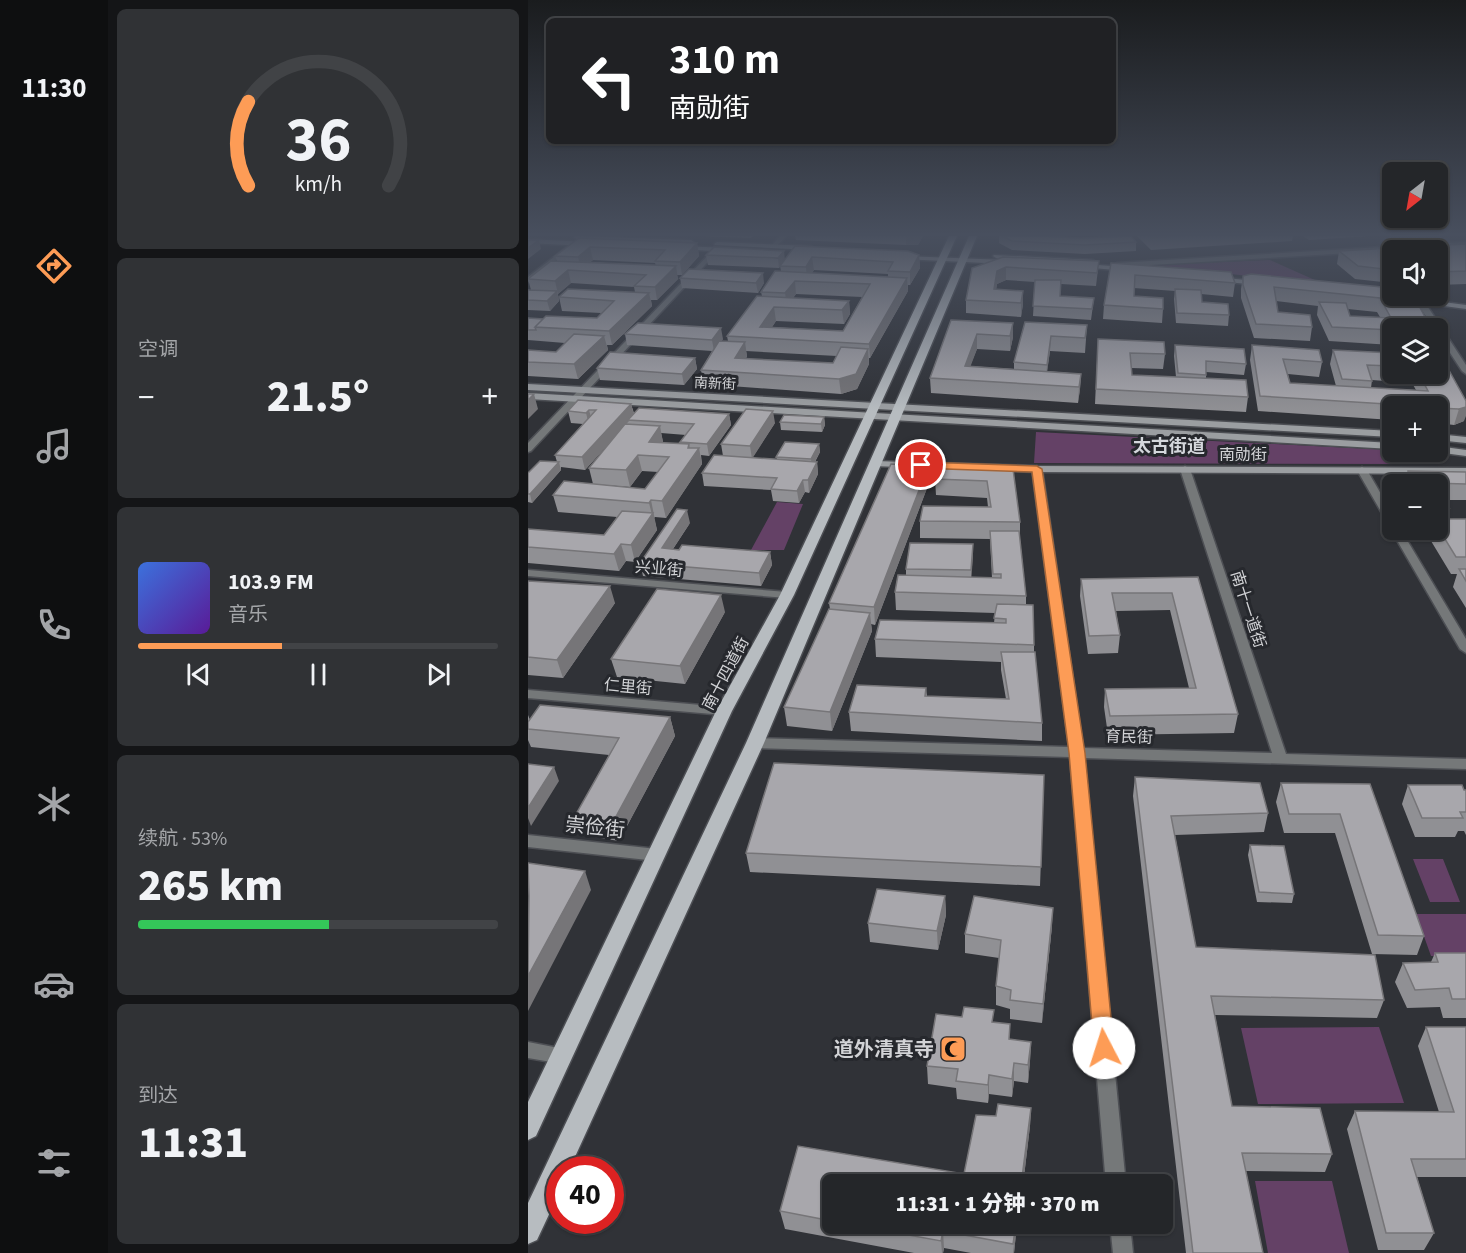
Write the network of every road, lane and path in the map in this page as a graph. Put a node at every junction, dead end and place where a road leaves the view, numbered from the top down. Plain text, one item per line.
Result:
1 (674, 294) edge
2 (925, 294) edge
3 (948, 294) edge
4 (1448, 300) edge
5 (1466, 302) edge
6 (1448, 304) edge
7 (1423, 306) edge
8 (1466, 307) edge
9 (1466, 371) edge
10 (528, 387) edge
11 (585, 390) junction
12 (528, 396) edge
13 (577, 398) junction
14 (871, 410) junction
15 (898, 411) junction
16 (1382, 434) edge
17 (1448, 438) edge
18 (1466, 440) edge
19 (1382, 445) edge
20 (528, 449) edge
21 (1448, 451) edge
22 (1466, 453) edge
23 (875, 464) junction
24 (1037, 469) junction
25 (1185, 469) junction
26 (1362, 470) junction
27 (1466, 471) edge
28 (1382, 505) edge
29 (1402, 540) edge
30 (528, 573) edge
31 (787, 595) junction
32 (1466, 649) edge
33 (528, 694) edge
34 (724, 711) junction
35 (755, 743) junction
36 (1077, 753) junction
37 (1281, 759) junction
38 (1466, 764) edge
39 (528, 841) edge
40 (657, 855) junction
41 (528, 1050) edge
42 (563, 1056) junction
43 (528, 1128) edge
44 (1115, 1174) edge
45 (528, 1231) edge
46 (1121, 1234) edge
47 (1123, 1253) edge

1 - 11 street
2 - 14 main road, 南十四道街
3 - 15 main road
4 - 5 main road
6 - 8 main road
7 - 9 street
10 - 11 main road, 南新街
11 - 13 street
11 - 14 main road, 南新街
12 - 13 main road, 南新街
13 - 14 main road, 南新街
13 - 20 street
14 - 15 main road, 南新街
14 - 31 main road, 南十四道街
15 - 16 main road, 南勋街
15 - 19 main road, 南勋街
15 - 23 main road
17 - 18 main road
21 - 22 main road
23 - 24 main road, 南勋街
23 - 35 main road
24 - 25 main road, 南勋街
24 - 36 street
25 - 26 main road, 南勋街
25 - 37 street, 南十一道街
26 - 27 main road, 南勋街
26 - 28 street
29 - 32 street
30 - 31 street, 兴业街
31 - 34 main road, 南十四道街
33 - 34 street, 仁里街
34 - 40 main road, 南十四道街
35 - 36 street, 育民街
35 - 45 main road
36 - 37 street, 育民街
36 - 44 street
37 - 38 street, 育民街
39 - 40 street, 崇俭街
40 - 42 main road, 南十四道街
41 - 42 street
42 - 43 main road, 南十四道街
46 - 47 street

